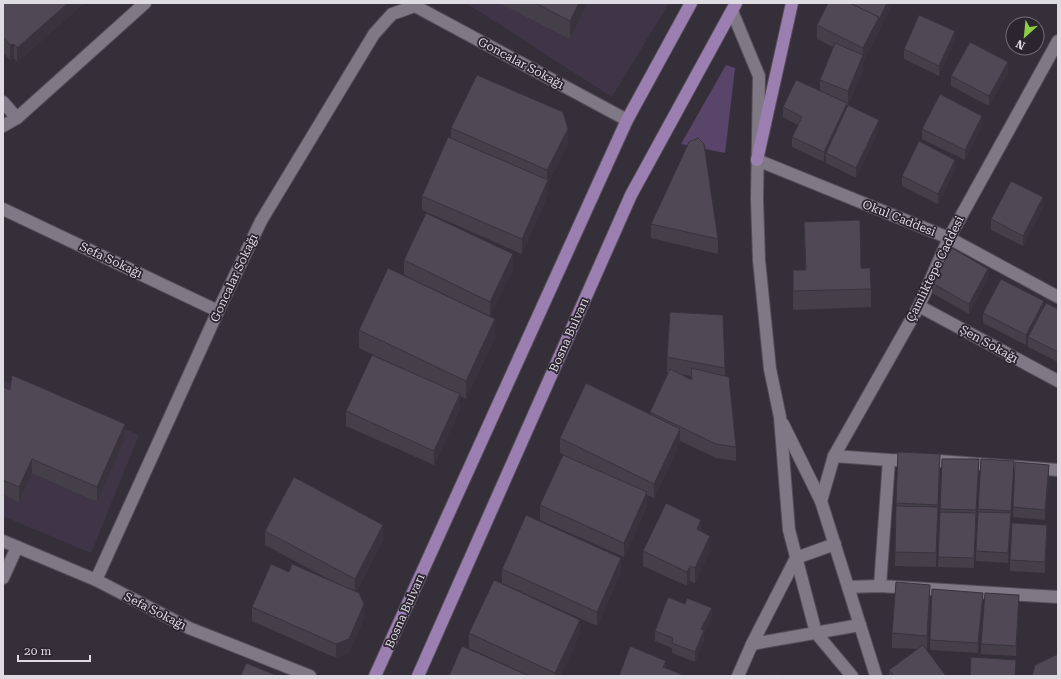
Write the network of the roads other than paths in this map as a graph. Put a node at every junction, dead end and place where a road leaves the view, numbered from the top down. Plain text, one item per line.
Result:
1 (145, 3) edge
2 (691, 3) edge
3 (792, 3) edge
4 (415, 4) edge
5 (732, 6) edge
6 (1058, 41) edge
7 (3, 102) edge
8 (17, 118) junction
9 (627, 120) junction
10 (3, 126) edge
11 (757, 160) junction
12 (3, 209) edge
13 (949, 238) junction
14 (1058, 297) edge
15 (919, 306) junction
16 (218, 311) junction
17 (1058, 381) edge
18 (780, 417) junction
19 (834, 456) junction
20 (889, 460) junction
21 (1058, 470) edge
22 (821, 501) junction
23 (3, 541) edge
24 (835, 544) junction
25 (18, 547) junction
26 (796, 558) junction
27 (3, 578) edge
28 (96, 580) junction
29 (880, 586) junction
30 (848, 587) junction
31 (1058, 596) edge
32 (860, 625) junction
33 (816, 633) junction
34 (752, 644) junction
35 (310, 676) edge
36 (375, 676) edge
37 (418, 676) edge
38 (738, 676) edge
39 (852, 676) edge
40 (876, 676) edge

1 - 8 street
2 - 9 main road, Bosna Bulvarı
3 - 11 main road
4 - 9 street, Goncalar Sokağı
4 - 16 street, Goncalar Sokağı
5 - 11 street
5 - 37 main road, Bosna Bulvarı
6 - 13 street, Çamlıktepe Caddesi
7 - 8 street
8 - 10 street
9 - 36 main road, Bosna Bulvarı
11 - 13 street, Okul Caddesi
11 - 18 street
12 - 16 street, Sefa Sokağı
13 - 14 street, Okul Caddesi
13 - 15 street, Çamlıktepe Caddesi
15 - 17 street, Şen Sokağı
15 - 19 street, Çamlıktepe Caddesi
16 - 28 street, Goncalar Sokağı
18 - 22 street
18 - 26 street
19 - 20 street
19 - 22 street, Çamlıktepe Caddesi
20 - 21 street
20 - 29 street
22 - 24 street
23 - 25 street, Sefa Sokağı
24 - 26 street
24 - 30 street
25 - 27 street
25 - 28 street, Sefa Sokağı
26 - 33 street
26 - 34 street
28 - 35 street, Sefa Sokağı
29 - 30 street
29 - 31 street
30 - 32 street
32 - 33 street
32 - 40 street
33 - 34 street
33 - 39 street
34 - 38 street

